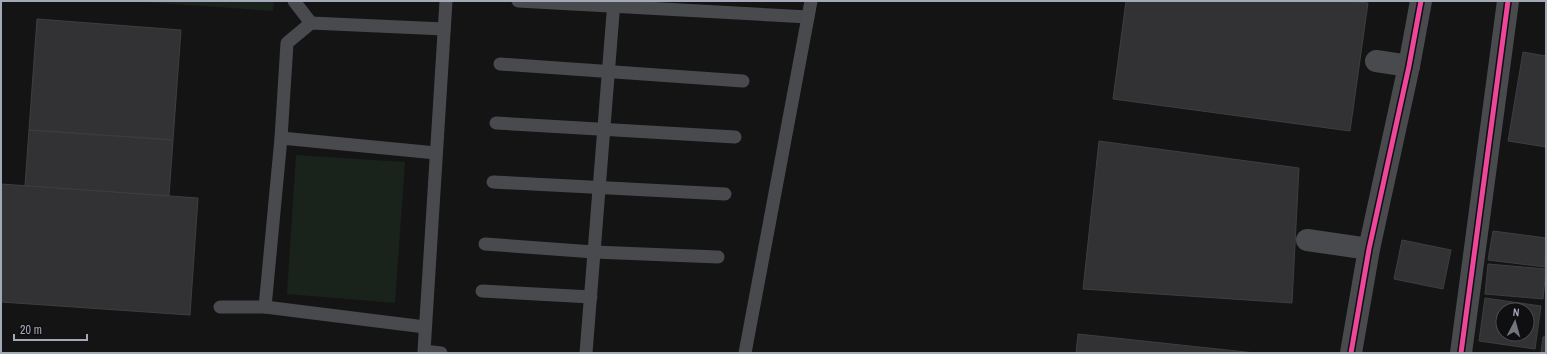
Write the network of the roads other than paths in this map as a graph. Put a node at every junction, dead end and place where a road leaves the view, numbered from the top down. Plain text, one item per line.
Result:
1 (294, 1) edge
2 (446, 1) edge
3 (518, 1) edge
4 (811, 1) edge
5 (1421, 1) edge
6 (1508, 1) edge
7 (614, 4) edge
8 (808, 17) junction
9 (311, 23) junction
10 (444, 29) junction
11 (1376, 61) dead end
12 (500, 64) dead end
13 (1409, 66) junction
14 (609, 71) junction
15 (743, 81) dead end
16 (496, 123) dead end
17 (604, 131) junction
18 (281, 138) junction
19 (735, 138) dead end
20 (436, 153) junction
21 (493, 182) dead end
22 (599, 188) junction
23 (725, 194) dead end
24 (1307, 240) dead end
25 (484, 244) dead end
26 (1369, 250) junction
27 (594, 252) junction
28 (718, 257) dead end
29 (482, 290) dead end
30 (591, 297) junction
31 (265, 307) junction
32 (220, 308) dead end
33 (425, 327) junction
34 (441, 353) edge
35 (586, 353) edge
36 (745, 353) edge
37 (1351, 353) edge
38 (1461, 353) edge

1 - 9 lane
2 - 10 lane
3 - 7 lane
4 - 8 lane
5 - 13 street
6 - 38 street
7 - 8 lane
7 - 14 lane
8 - 36 lane
9 - 10 lane
9 - 18 lane
10 - 20 lane
11 - 13 street
12 - 14 lane
13 - 26 street
14 - 15 lane
14 - 17 lane
16 - 17 lane
17 - 19 lane
17 - 22 lane
18 - 20 lane
18 - 31 lane
20 - 33 lane
21 - 22 lane
22 - 23 lane
22 - 27 lane
24 - 26 street
25 - 27 lane
26 - 37 street
27 - 28 lane
27 - 30 lane
29 - 30 lane
30 - 35 lane
31 - 32 lane
31 - 33 lane
33 - 34 lane

